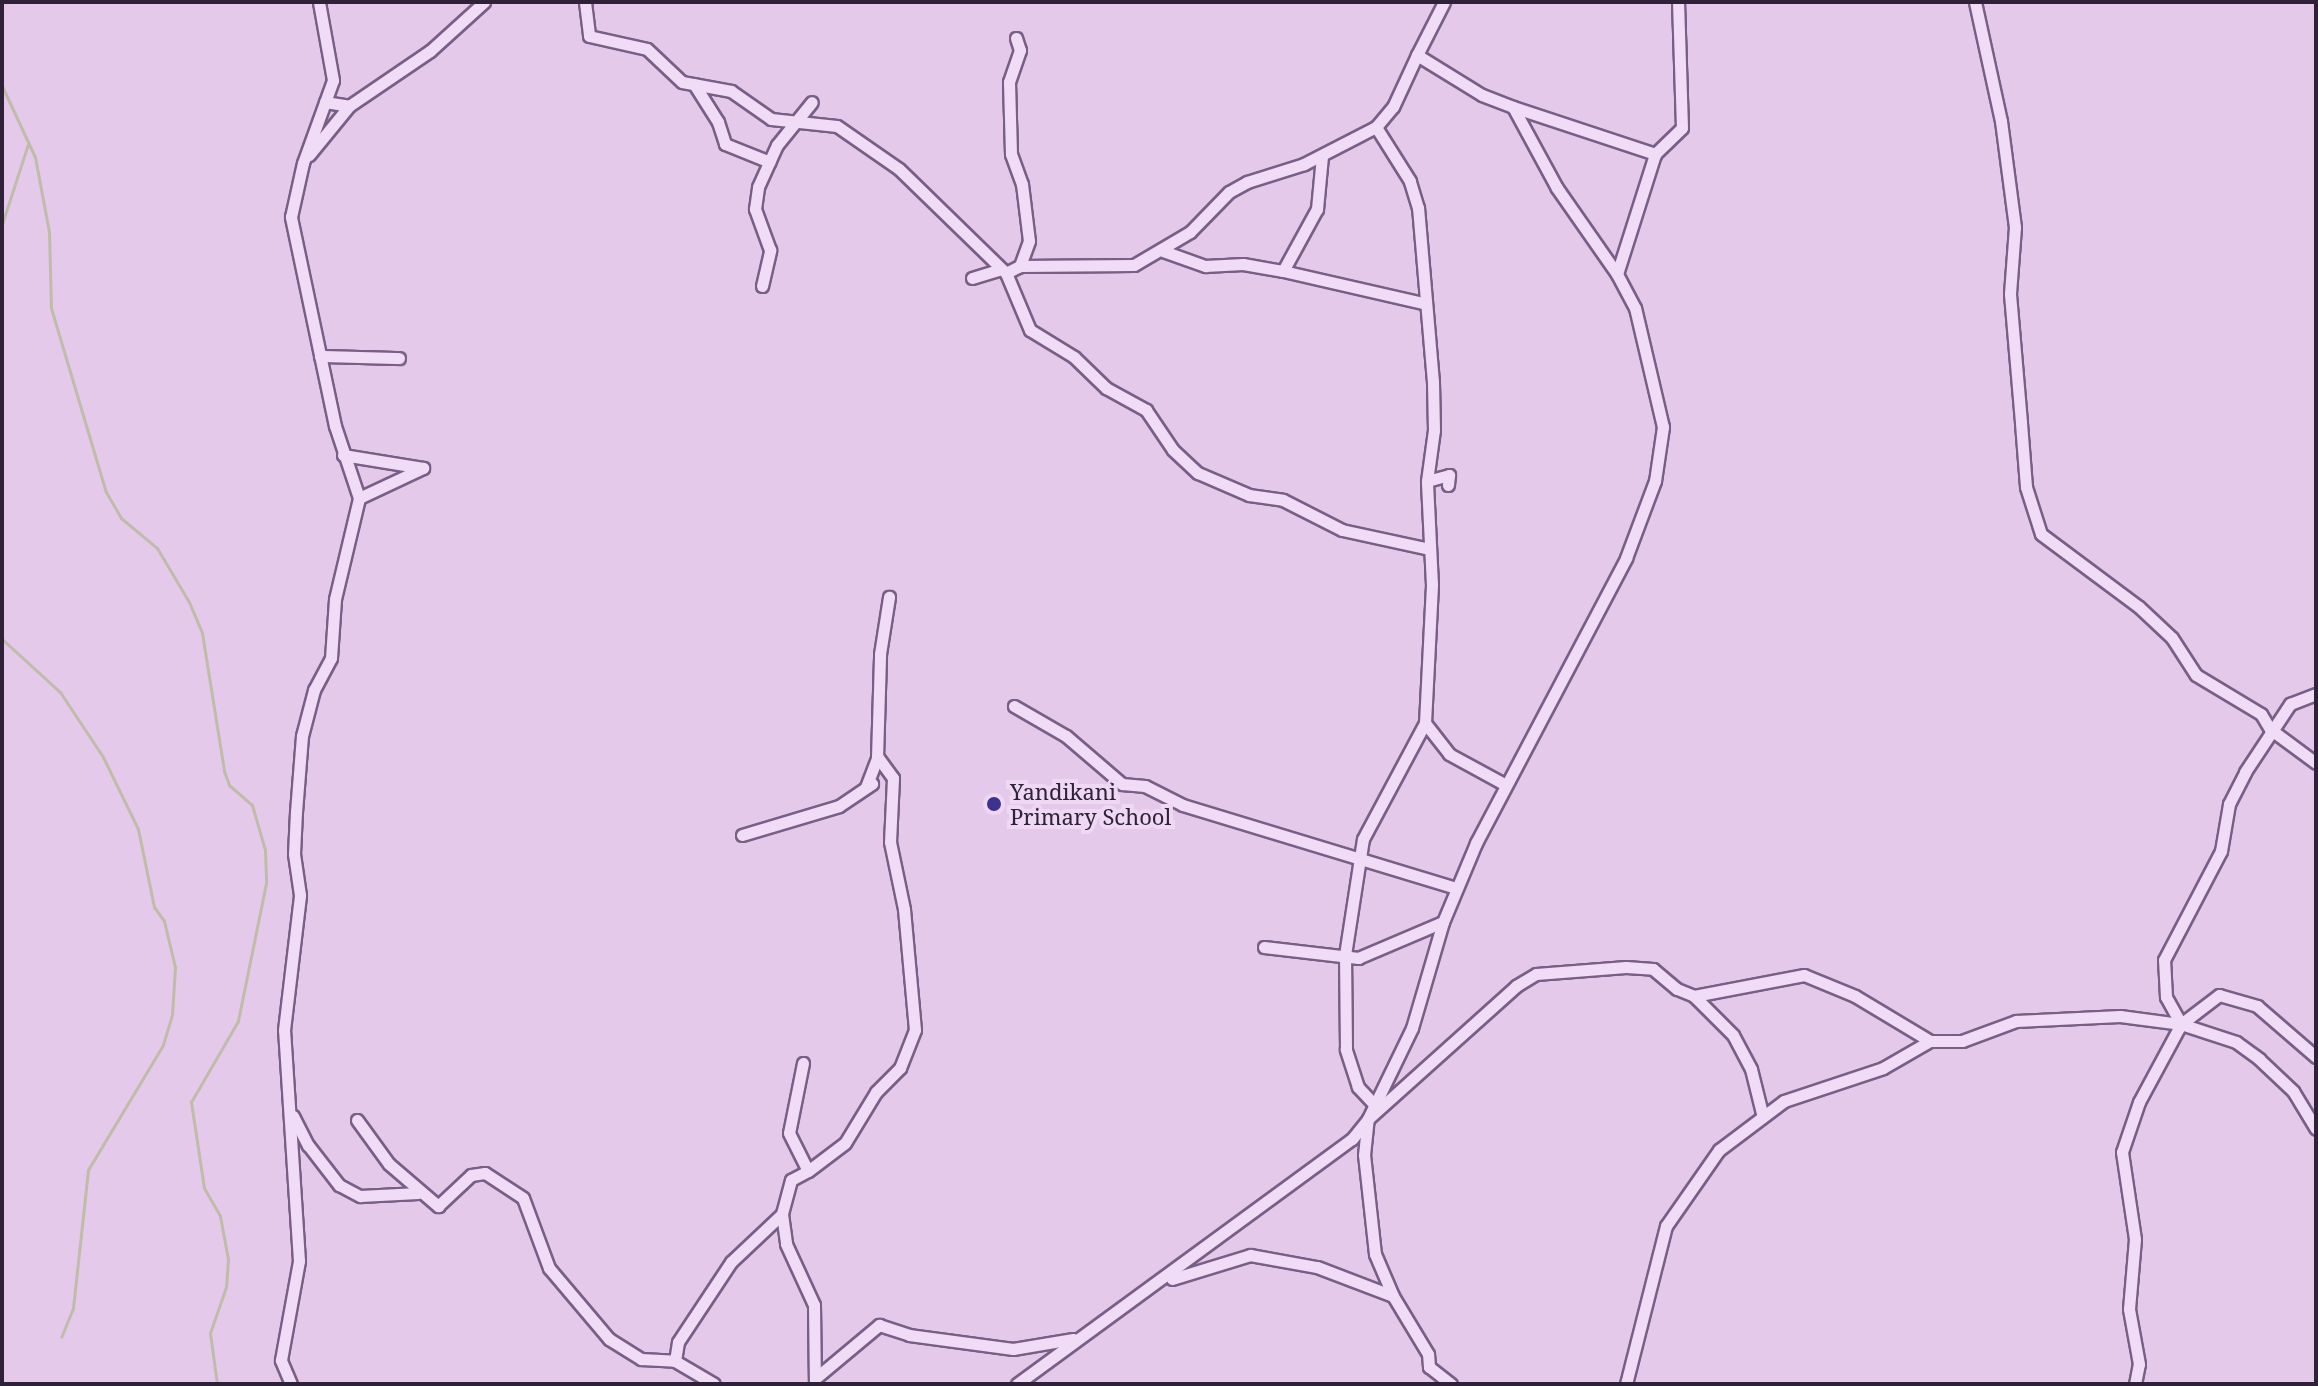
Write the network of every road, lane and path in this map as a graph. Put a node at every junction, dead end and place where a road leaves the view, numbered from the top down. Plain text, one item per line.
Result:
1 (319, 2) edge
2 (484, 2) edge
3 (585, 2) edge
4 (1444, 2) edge
5 (1678, 2) edge
6 (1975, 2) edge
7 (1016, 38) dead end
8 (1417, 55) junction
9 (694, 84) junction
10 (325, 102) junction
11 (812, 102) dead end
12 (349, 106) junction
13 (1513, 107) junction
14 (794, 124) junction
15 (1376, 127) junction
16 (1655, 154) junction
17 (1322, 156) junction
18 (770, 162) junction
19 (303, 163) junction
20 (1163, 251) junction
21 (1020, 266) junction
22 (1004, 271) junction
23 (1283, 271) junction
24 (1617, 274) junction
25 (972, 278) dead end
26 (762, 286) dead end
27 (1423, 303) junction
28 (320, 356) junction
29 (399, 358) dead end
30 (343, 455) junction
31 (1427, 481) junction
32 (1448, 485) dead end
33 (359, 498) junction
34 (1429, 549) junction
35 (889, 597) dead end
36 (2316, 694) edge
37 (1014, 706) dead end
38 (1425, 723) junction
39 (2270, 729) junction
40 (877, 756) junction
41 (2316, 763) edge
42 (892, 769) junction
43 (1504, 784) junction
44 (866, 787) junction
45 (742, 835) dead end
46 (1359, 860) junction
47 (1456, 888) junction
48 (1443, 922) junction
49 (1264, 947) dead end
50 (1345, 955) junction
51 (1694, 996) junction
52 (2181, 1024) junction
53 (1930, 1041) junction
54 (2316, 1057) edge
55 (803, 1063) dead end
56 (1372, 1102) junction
57 (289, 1108) junction
58 (1763, 1117) junction
59 (1368, 1119) junction
60 (357, 1120) dead end
61 (2316, 1129) edge
62 (808, 1171) junction
63 (422, 1195) junction
64 (782, 1214) junction
65 (1163, 1282) junction
66 (1393, 1296) junction
67 (1078, 1338) junction
68 (675, 1361) junction
69 (1429, 1367) junction
70 (817, 1380) edge
71 (291, 1384) edge
72 (714, 1384) edge
73 (1017, 1384) edge
74 (1436, 1384) edge
75 (1451, 1384) edge
76 (1626, 1384) edge
77 (2135, 1384) edge

1 - 10 street
2 - 12 street
3 - 9 street
4 - 8 street
5 - 16 street
6 - 39 street
7 - 21 street
8 - 13 street
8 - 15 street
9 - 14 street
9 - 18 street
10 - 12 street
10 - 19 street
11 - 14 street
12 - 19 street
13 - 16 street
13 - 24 street
14 - 18 street
14 - 22 street
15 - 17 street
15 - 27 street
16 - 24 street
17 - 20 street
17 - 23 street
18 - 26 street
19 - 28 street
20 - 21 street
20 - 23 street
21 - 22 street
22 - 25 street
22 - 34 street
23 - 27 street
24 - 43 street
27 - 31 street
28 - 29 street
28 - 30 street
30 - 33 street
30 - 33 street
31 - 32 street
31 - 34 street
33 - 57 street
34 - 38 street
35 - 40 street
36 - 39 street
37 - 46 street
38 - 43 street
38 - 46 street
39 - 41 street
39 - 52 street
40 - 42 street
40 - 44 street
42 - 44 street
42 - 62 street
43 - 47 street
44 - 45 street
46 - 47 street
46 - 50 street
47 - 48 street
48 - 50 street
48 - 56 street
49 - 50 street
50 - 56 street
51 - 53 street
51 - 58 street
51 - 59 street
52 - 53 street
52 - 54 street
52 - 61 street
52 - 77 street
53 - 58 street
55 - 62 street
56 - 59 street
57 - 63 street
57 - 71 street
58 - 76 street
59 - 65 street
59 - 66 street
60 - 63 street
62 - 64 street
63 - 68 street
64 - 68 street
64 - 70 street
65 - 66 street
65 - 67 street
66 - 69 street
67 - 70 street
67 - 73 street
68 - 72 street
69 - 74 street
69 - 75 street

